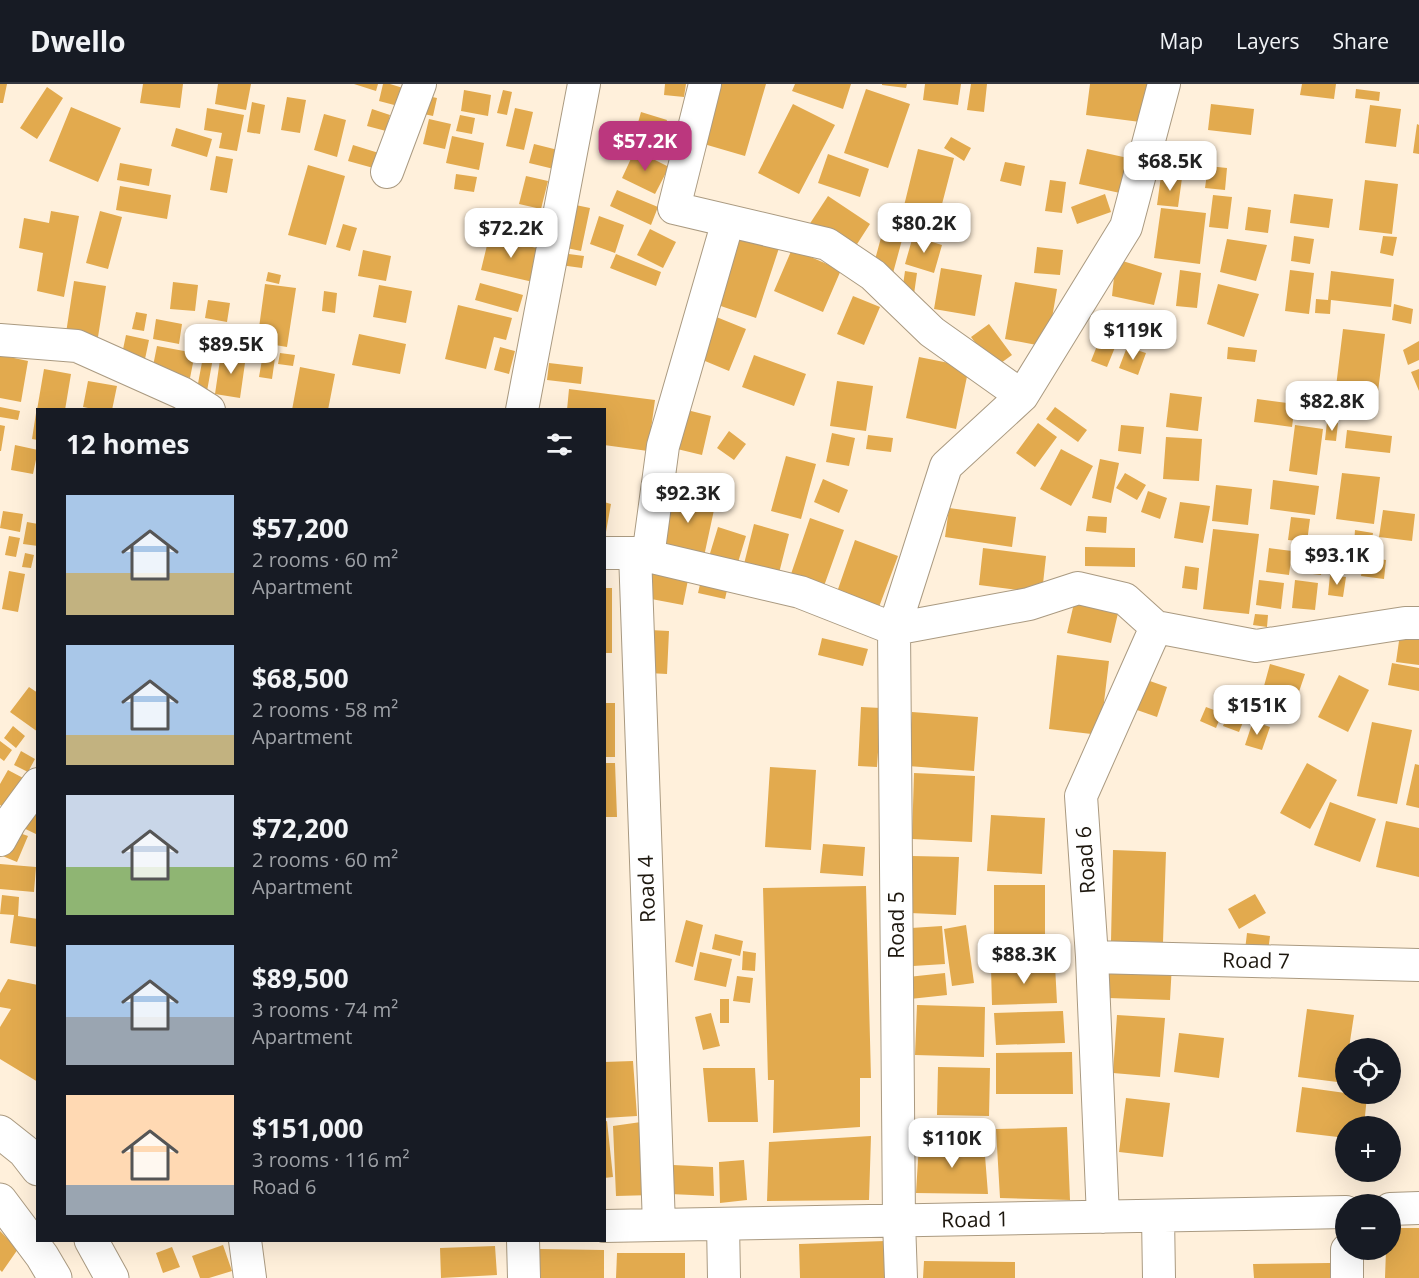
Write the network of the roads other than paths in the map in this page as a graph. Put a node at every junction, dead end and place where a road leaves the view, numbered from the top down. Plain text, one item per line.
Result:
1 (420, 84) edge
2 (584, 84) edge
3 (705, 84) edge
4 (1164, 84) edge
5 (387, 172) dead end
6 (728, 220) junction
7 (0, 340) edge
8 (1022, 396) junction
9 (162, 398) edge
10 (206, 408) edge
11 (522, 408) edge
12 (629, 554) edge
13 (1419, 623) edge
14 (1156, 627) junction
15 (894, 629) junction
16 (36, 787) edge
17 (0, 840) edge
18 (1092, 957) junction
19 (1419, 965) edge
20 (0, 1132) edge
21 (36, 1166) edge
22 (0, 1200) edge
23 (1419, 1208) edge
24 (1401, 1209) edge
25 (1335, 1212) edge
26 (1158, 1216) junction
27 (1104, 1217) junction
28 (899, 1221) junction
29 (723, 1224) junction
30 (658, 1225) junction
31 (606, 1226) edge
32 (92, 1242) edge
33 (245, 1242) edge
34 (523, 1242) edge
35 (1347, 1260) edge
36 (55, 1278) edge
37 (112, 1278) edge
38 (250, 1278) edge
39 (524, 1278) edge
40 (724, 1278) edge
41 (902, 1278) edge
42 (1159, 1278) edge
43 (1347, 1278) edge

1 - 5 street
2 - 11 street
3 - 6 street
4 - 8 street, Road 5
6 - 8 street
6 - 12 street, Road 4
7 - 9 street
8 - 15 street, Road 5
9 - 10 street
12 - 15 street
12 - 30 street, Road 4
13 - 14 street
14 - 15 street
14 - 18 street, Road 6
15 - 28 street, Road 5
16 - 17 street
18 - 19 street, Road 7
18 - 27 street, Road 6
20 - 21 highway
22 - 36 highway
23 - 24 street
25 - 26 street, Road 1
26 - 27 street, Road 1
26 - 42 street
27 - 28 street, Road 1
28 - 29 street, Road 1
28 - 41 street, Road 5
29 - 30 street, Road 1
29 - 40 street
30 - 31 street, Road 1
32 - 37 highway
33 - 38 street
34 - 39 street
35 - 43 street

